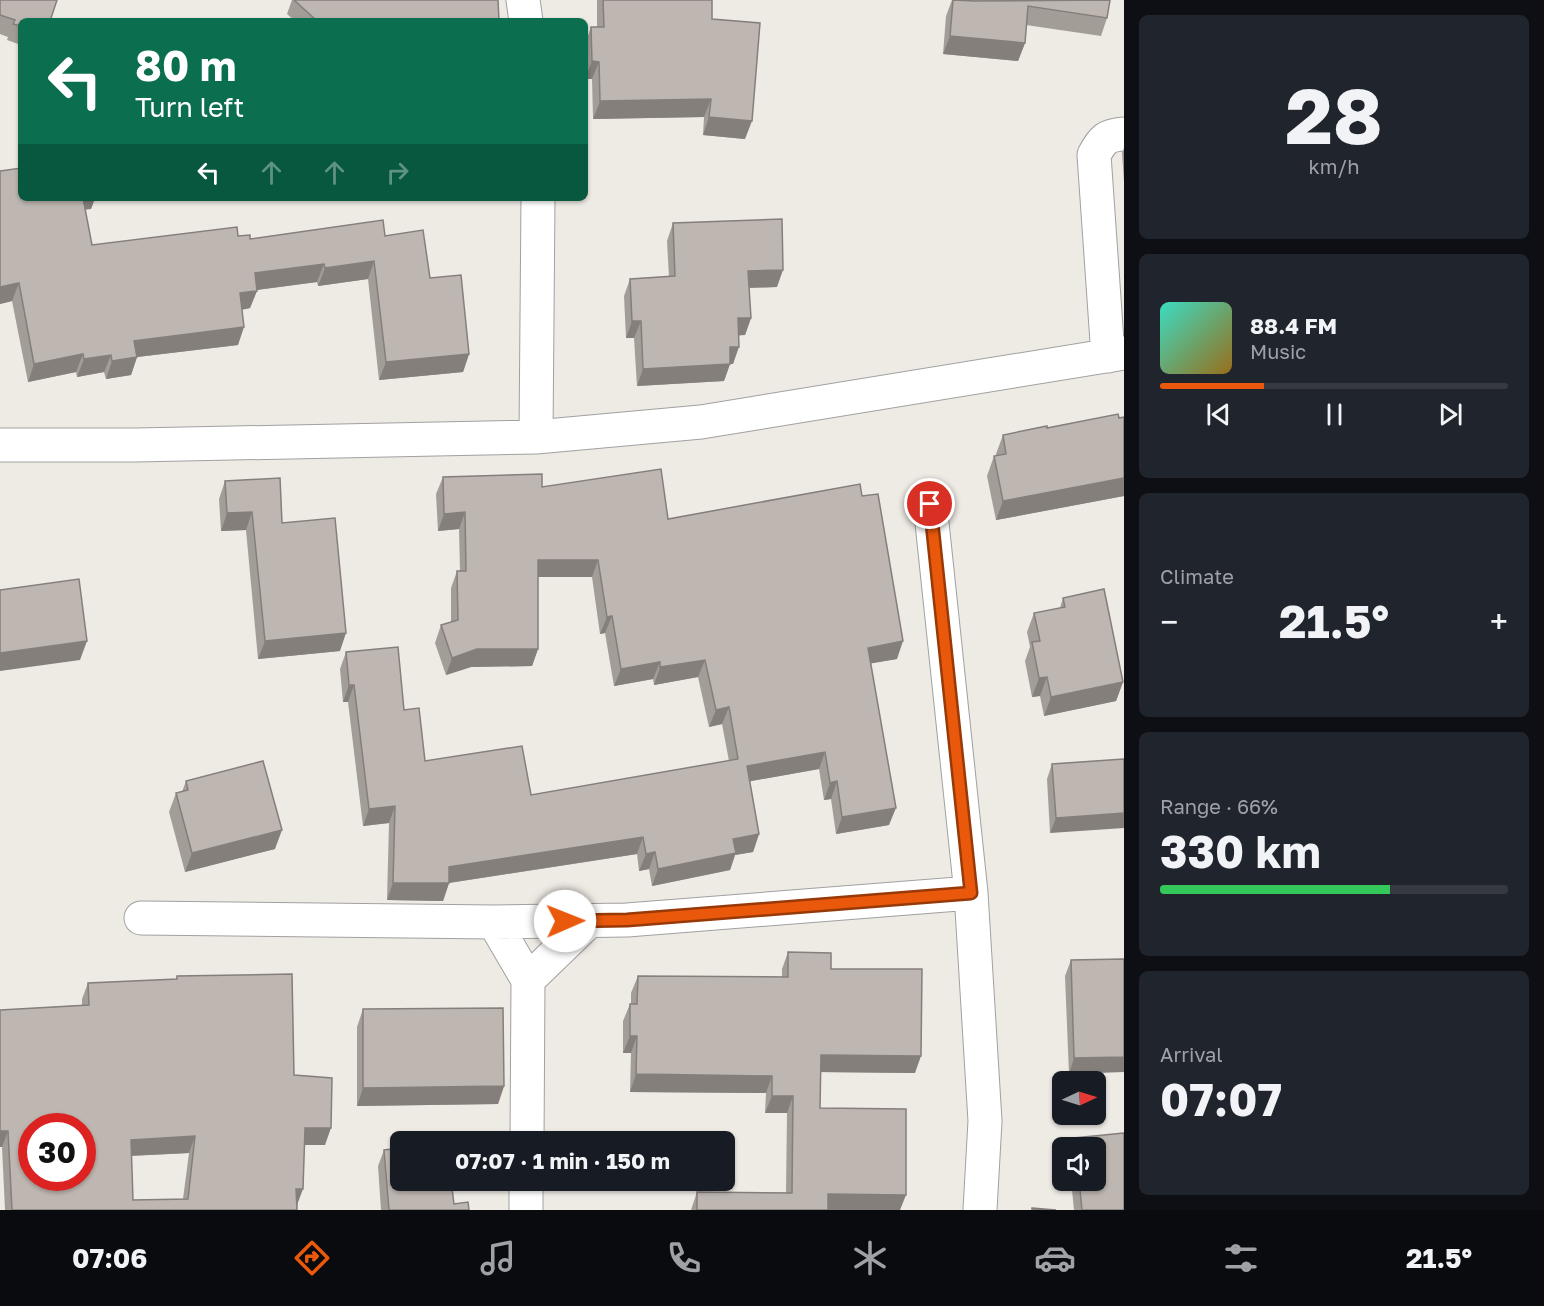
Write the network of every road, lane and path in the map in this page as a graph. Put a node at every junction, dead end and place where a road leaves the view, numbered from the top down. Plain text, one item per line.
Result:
1 (523, 0) edge
2 (526, 18) edge
3 (1124, 134) edge
4 (538, 201) edge
5 (1116, 354) edge
6 (536, 437) junction
7 (0, 445) edge
8 (930, 504) dead end
9 (971, 893) junction
10 (141, 918) dead end
11 (589, 921) junction
12 (494, 922) junction
13 (528, 980) junction
14 (527, 1131) edge
15 (526, 1191) edge
16 (526, 1210) edge
17 (980, 1210) edge

1 - 2 street
3 - 5 street
4 - 6 street
5 - 6 street
6 - 7 street
8 - 9 street
9 - 11 street
9 - 17 street
10 - 12 street
11 - 12 street
11 - 13 street
12 - 13 street
13 - 14 street
15 - 16 street

